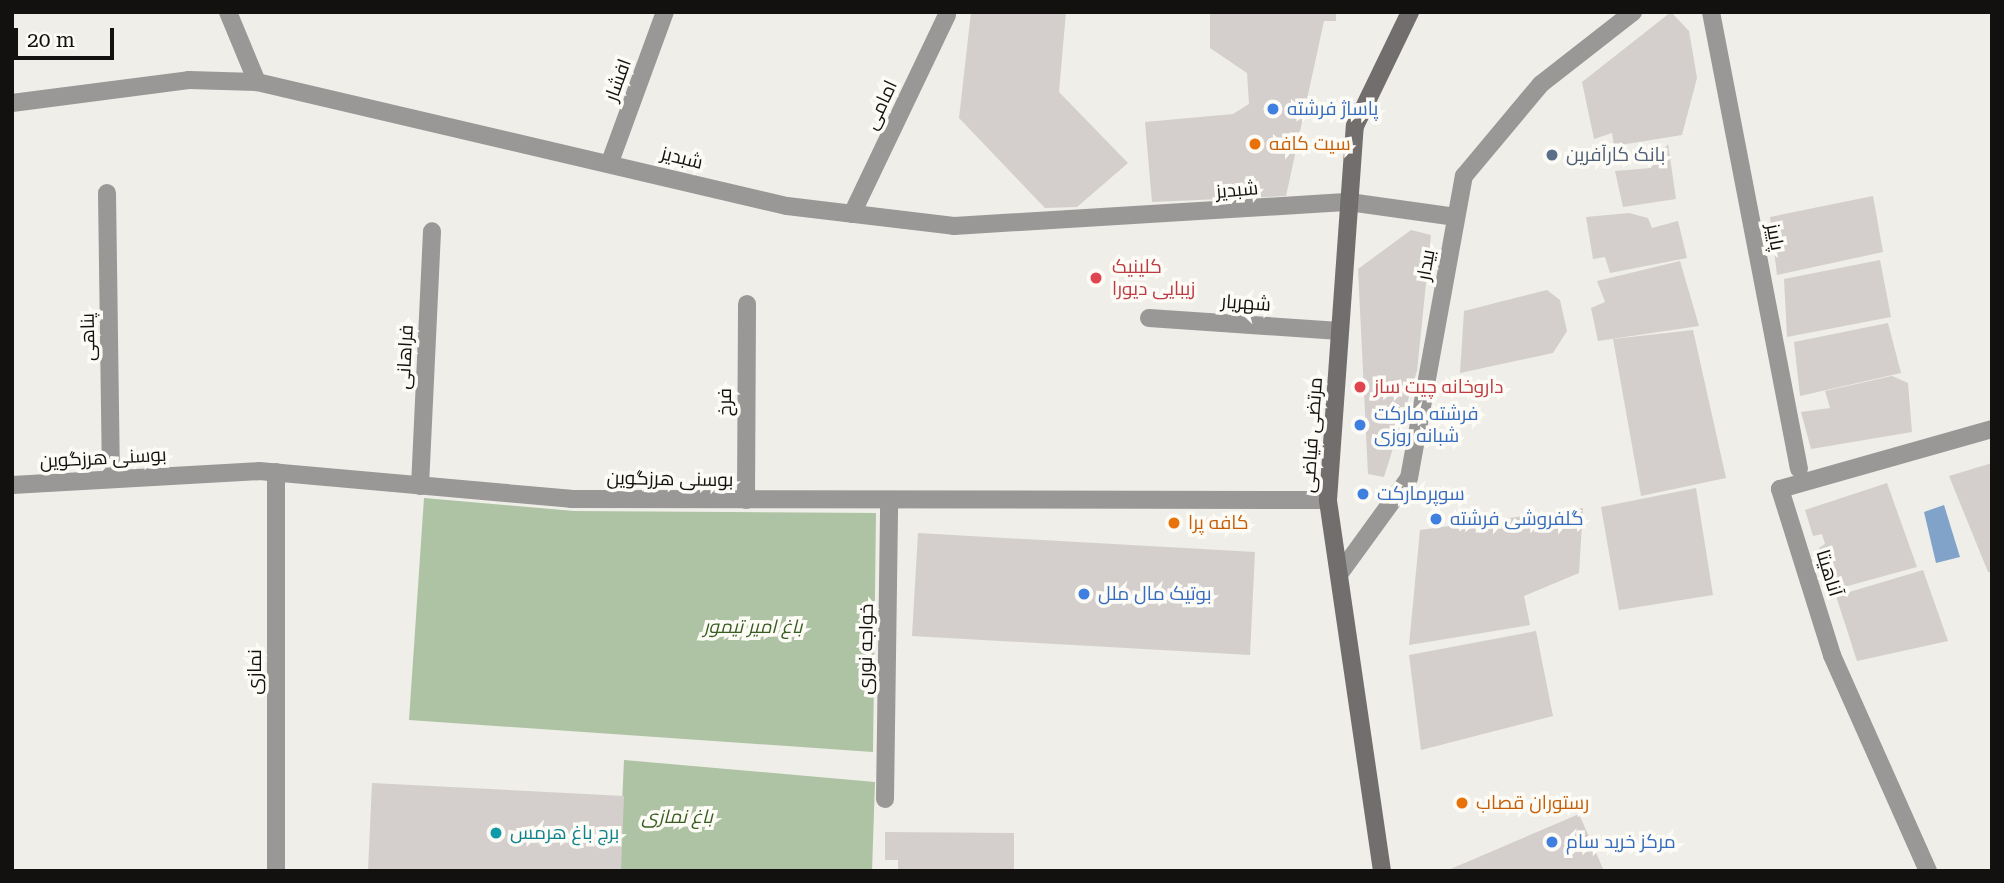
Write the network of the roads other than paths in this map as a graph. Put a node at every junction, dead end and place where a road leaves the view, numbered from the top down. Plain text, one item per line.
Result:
1 (228, 12) edge
2 (665, 12) edge
3 (1410, 12) edge
4 (1633, 12) edge
5 (1711, 12) edge
6 (947, 15) dead end
7 (257, 82) junction
8 (12, 103) edge
9 (610, 162) junction
10 (107, 193) dead end
11 (1349, 202) junction
12 (852, 214) junction
13 (1456, 217) junction
14 (432, 231) dead end
15 (747, 304) dead end
16 (1149, 318) dead end
17 (1340, 331) junction
18 (1992, 429) edge
19 (1799, 469) dead end
20 (276, 472) junction
21 (111, 479) junction
22 (12, 485) edge
23 (420, 486) junction
24 (746, 500) junction
25 (888, 500) junction
26 (1328, 500) junction
27 (1340, 573) junction
28 (886, 799) dead end
29 (276, 871) edge
30 (1382, 871) edge
31 (1928, 871) edge

1 - 7 street
2 - 9 street, افشار
3 - 11 main road, مرتضی فیاضی
4 - 13 street, بیدار
5 - 19 street, پاییز
6 - 12 street, امامی
7 - 8 street, شبدیز
7 - 9 street, شبدیز
9 - 12 street, شبدیز
10 - 21 street, پناهی
11 - 12 street, شبدیز
11 - 13 street, شبدیز
11 - 17 main road, مرتضی فیاضی
13 - 27 street, بیدار
14 - 23 street, فراهانی
15 - 24 street, فرخ
16 - 17 street, شهریار
17 - 26 main road, مرتضی فیاضی
18 - 31 street, آناهیتا
20 - 21 street, بوسنی هرزگوین
20 - 23 street, بوسنی هرزگوین
20 - 29 street, نمازی
21 - 22 street, بوسنی هرزگوین
23 - 24 street, بوسنی هرزگوین
24 - 25 street, بوسنی هرزگوین
25 - 26 street, بوسنی هرزگوین
25 - 28 street, خواجه نوری
26 - 27 main road, مرتضی فیاضی
27 - 30 main road, مرتضی فیاضی

